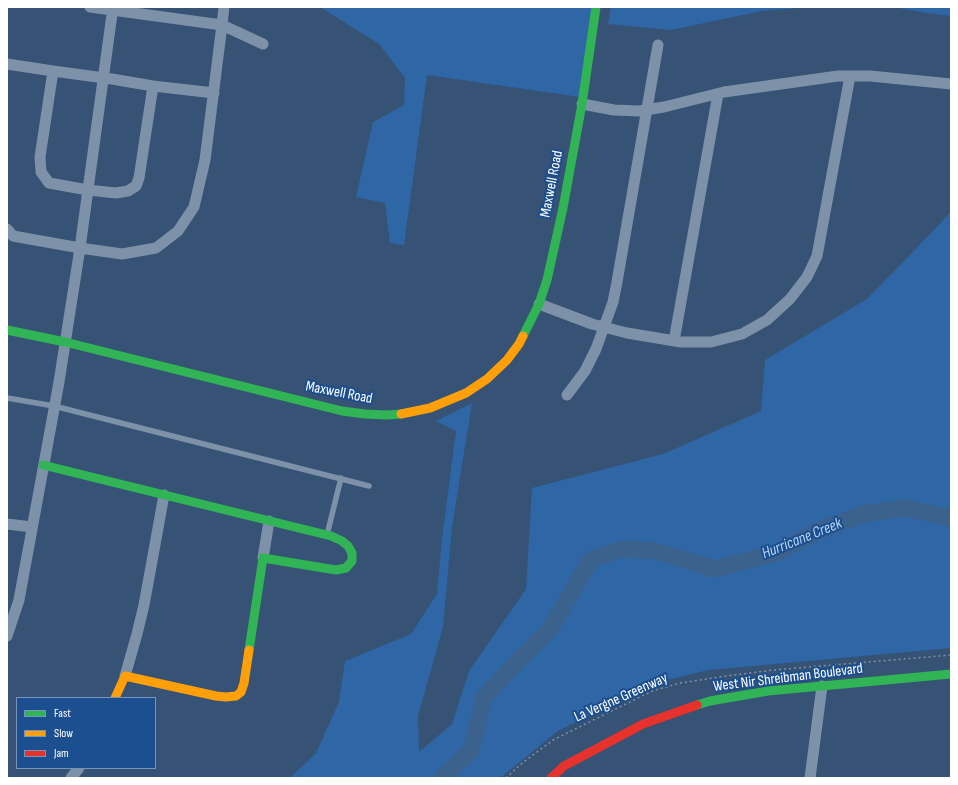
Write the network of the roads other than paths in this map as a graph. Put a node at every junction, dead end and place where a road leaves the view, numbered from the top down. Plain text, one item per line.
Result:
1 (90, 7) edge
2 (224, 7) edge
3 (596, 7) edge
4 (113, 8) edge
5 (222, 25) junction
6 (263, 44) dead end
7 (658, 45) dead end
8 (7, 64) edge
9 (53, 71) junction
10 (850, 76) junction
11 (103, 78) junction
12 (951, 84) edge
13 (152, 86) junction
14 (214, 93) junction
15 (718, 94) junction
16 (582, 104) junction
17 (647, 110) junction
18 (88, 190) junction
19 (7, 230) edge
20 (80, 248) junction
21 (539, 304) junction
22 (604, 327) junction
23 (7, 330) edge
24 (674, 341) junction
25 (65, 342) junction
26 (567, 395) dead end
27 (7, 398) edge
28 (54, 406) junction
29 (43, 465) junction
30 (341, 478) junction
31 (369, 486) dead end
32 (164, 495) junction
33 (269, 521) junction
34 (7, 524) edge
35 (32, 528) junction
36 (327, 536) junction
37 (263, 558) junction
38 (7, 636) edge
39 (951, 674) edge
40 (125, 676) junction
41 (822, 686) junction
42 (115, 697) edge
43 (78, 769) edge
44 (71, 778) edge
45 (551, 778) edge
46 (810, 778) edge

1 - 4 street
2 - 5 street
3 - 16 street, Maxwell Road
4 - 5 street
4 - 11 street
5 - 6 street
5 - 14 street
7 - 17 street
8 - 9 street
9 - 11 street
9 - 18 street
10 - 12 street
10 - 15 street
10 - 24 street
11 - 13 street
11 - 18 street
13 - 14 street
13 - 18 street
14 - 20 street
15 - 17 street
15 - 24 street
16 - 17 street
16 - 21 street, Maxwell Road
17 - 22 street
18 - 20 street
19 - 20 street
20 - 25 street
21 - 22 street
21 - 25 street, Maxwell Road
22 - 24 street
22 - 26 street
23 - 25 street, Maxwell Road
25 - 28 street
27 - 28 lane
28 - 29 street
28 - 30 lane
29 - 32 street
29 - 35 street
30 - 31 lane
30 - 36 lane
32 - 33 street
32 - 40 street
33 - 36 street
33 - 37 street
34 - 35 street
35 - 38 street
36 - 37 street
37 - 40 street
39 - 41 street, West Nir Shreibman Boulevard
40 - 42 street
41 - 45 street, West Nir Shreibman Boulevard
41 - 46 street
43 - 44 street

